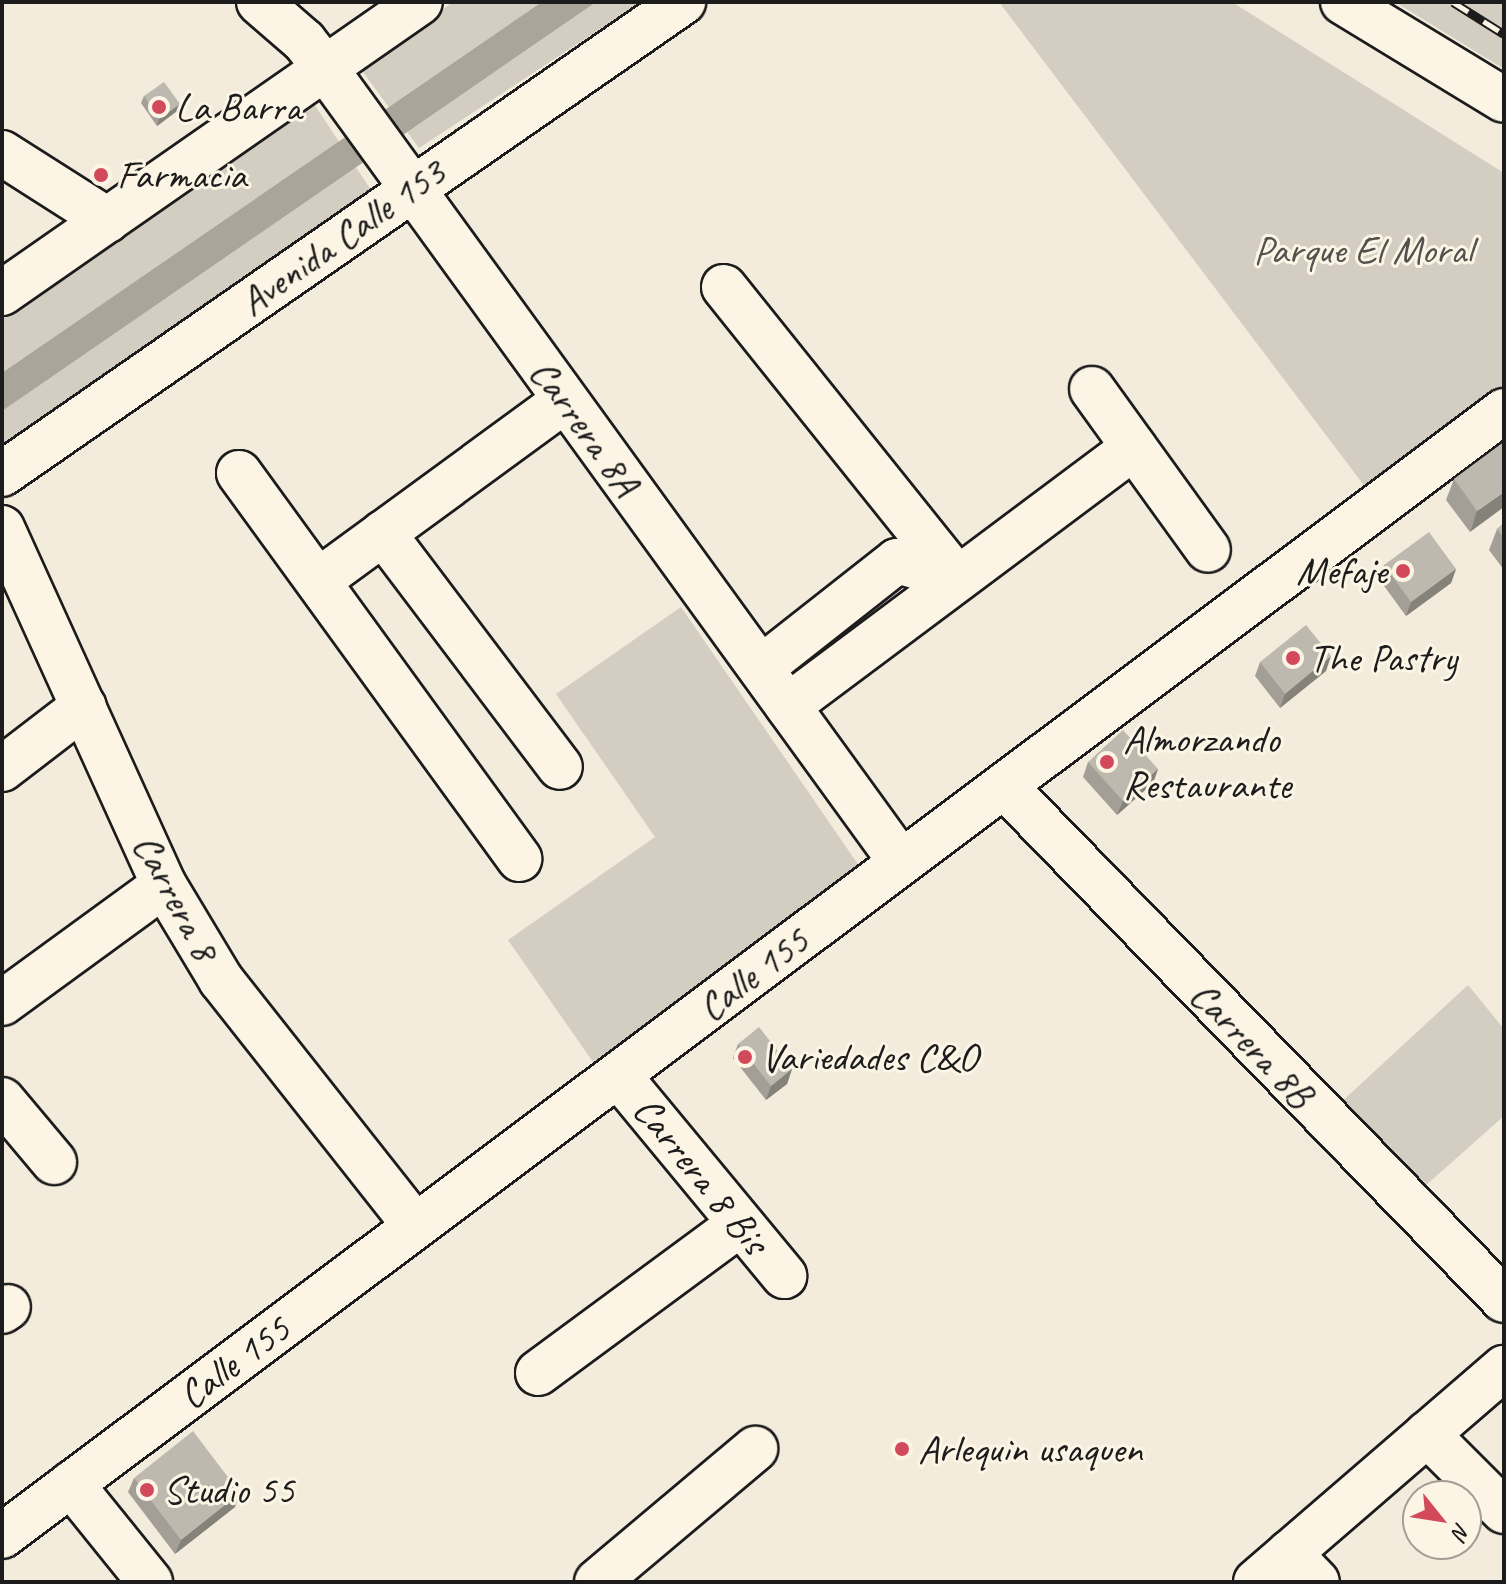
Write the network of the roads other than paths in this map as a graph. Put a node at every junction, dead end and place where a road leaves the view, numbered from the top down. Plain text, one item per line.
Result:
1 (258, 2) edge
2 (420, 2) edge
3 (683, 2) edge
4 (1343, 2) edge
5 (325, 68) junction
6 (279, 100) junction
7 (1504, 100) edge
8 (2, 153) edge
9 (402, 175) junction
10 (107, 220) junction
11 (724, 287) dead end
12 (2, 293) edge
13 (1092, 389) dead end
14 (565, 400) junction
15 (1504, 411) edge
16 (1134, 447) junction
17 (239, 473) dead end
18 (2, 474) edge
19 (2, 528) edge
20 (383, 533) junction
21 (1208, 550) dead end
22 (957, 578) junction
23 (318, 581) junction
24 (761, 668) junction
25 (84, 706) junction
26 (788, 706) junction
27 (560, 767) dead end
28 (2, 769) edge
29 (1004, 786) junction
30 (519, 859) dead end
31 (901, 862) junction
32 (164, 885) junction
33 (2, 1003) edge
34 (618, 1075) junction
35 (2, 1100) edge
36 (54, 1162) dead end
37 (740, 1224) junction
38 (415, 1226) junction
39 (784, 1276) dead end
40 (1504, 1300) edge
41 (1504, 1368) edge
42 (538, 1373) dead end
43 (1427, 1434) junction
44 (755, 1449) dead end
45 (71, 1484) junction
46 (1504, 1511) edge
47 (2, 1535) edge
48 (1303, 1568) edge
49 (150, 1582) edge
50 (597, 1582) edge
51 (1256, 1582) edge

1 - 5 street, Carrera 8A
1 - 6 street, Carrera 8A
2 - 5 street
3 - 9 street, Avenida Calle 153
4 - 7 street
5 - 6 street
5 - 9 street, Carrera 8A
6 - 10 street
8 - 10 street
9 - 14 street, Carrera 8A
9 - 18 street, Avenida Calle 153
10 - 12 street
11 - 22 street
13 - 16 street
14 - 20 street
14 - 24 street, Carrera 8A
15 - 29 street, Calle 155
16 - 21 street
16 - 22 street
17 - 23 street
19 - 25 street, Carrera 8
20 - 23 street
20 - 27 street
22 - 24 street
22 - 26 street
23 - 30 street
24 - 26 street, Carrera 8A
25 - 28 street
25 - 32 street, Carrera 8
26 - 31 street, Carrera 8A
29 - 31 street, Calle 155
29 - 40 street, Carrera 8B
31 - 34 street, Calle 155
32 - 33 street
32 - 38 street, Carrera 8
34 - 37 street, Carrera 8 Bis
34 - 38 street, Calle 155
35 - 36 street
37 - 39 street, Carrera 8 Bis
37 - 42 street
38 - 45 street, Calle 155
41 - 43 street
43 - 46 street
43 - 48 street
44 - 50 street
45 - 47 street, Calle 155
45 - 49 street
48 - 51 street

